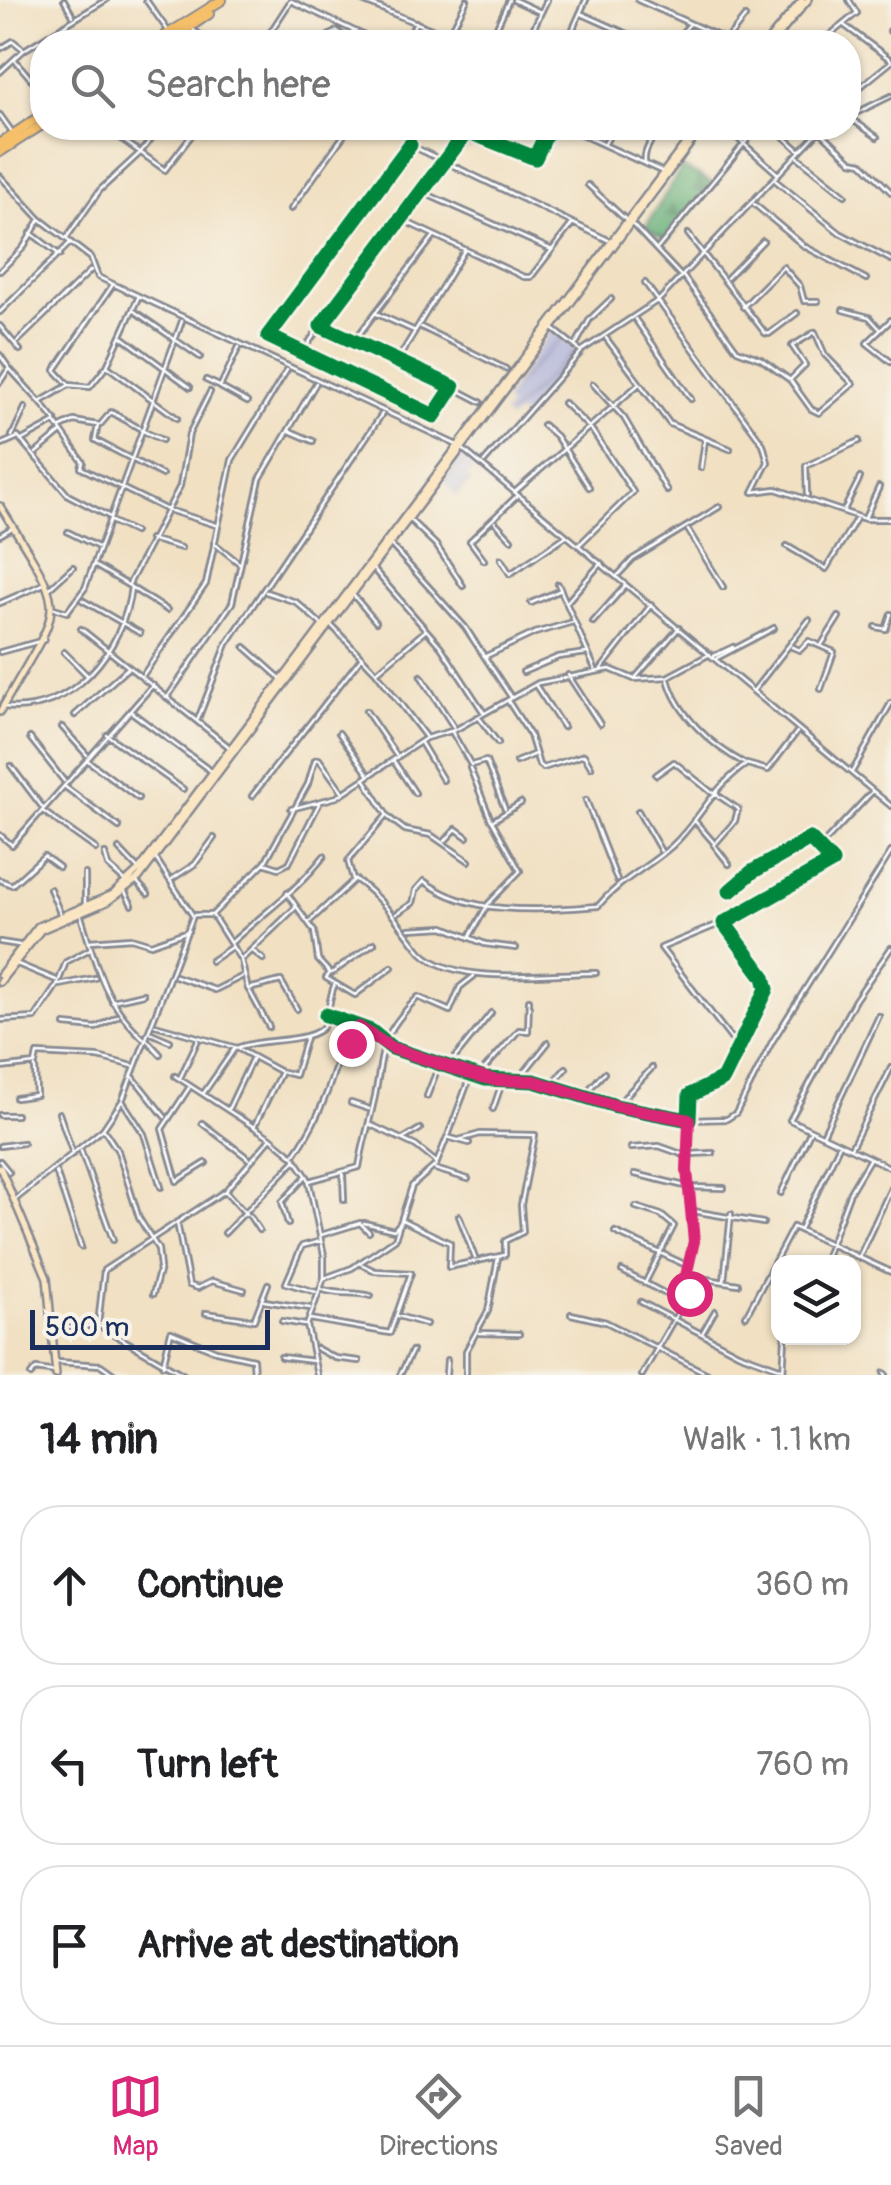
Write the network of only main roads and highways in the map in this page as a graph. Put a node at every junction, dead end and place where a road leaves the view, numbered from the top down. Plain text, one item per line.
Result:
1 (222, 0) edge
2 (231, 0) edge
3 (805, 0) edge
4 (180, 30) edge
5 (186, 30) edge
6 (780, 30) edge
7 (30, 123) edge
8 (30, 132) edge
9 (688, 140) edge
10 (689, 140) edge
11 (1, 141) edge
12 (0, 152) edge
13 (626, 220) junction
14 (461, 447) junction
15 (0, 509) edge
16 (390, 543) junction
17 (327, 625) junction
18 (1, 709) edge
19 (154, 856) junction
20 (82, 910) junction
21 (0, 974) edge
22 (0, 982) edge
23 (0, 1164) edge
24 (56, 1373) edge

1 - 4 main road
2 - 5 main road
3 - 6 main road
7 - 11 main road
8 - 12 main road
9 - 13 main road
10 - 13 main road
13 - 14 main road
13 - 14 main road
14 - 16 main road
14 - 16 main road
15 - 18 main road
16 - 17 main road
16 - 17 main road
17 - 19 main road
17 - 19 main road
19 - 20 main road
19 - 20 main road
20 - 21 main road
20 - 22 main road
23 - 24 main road

